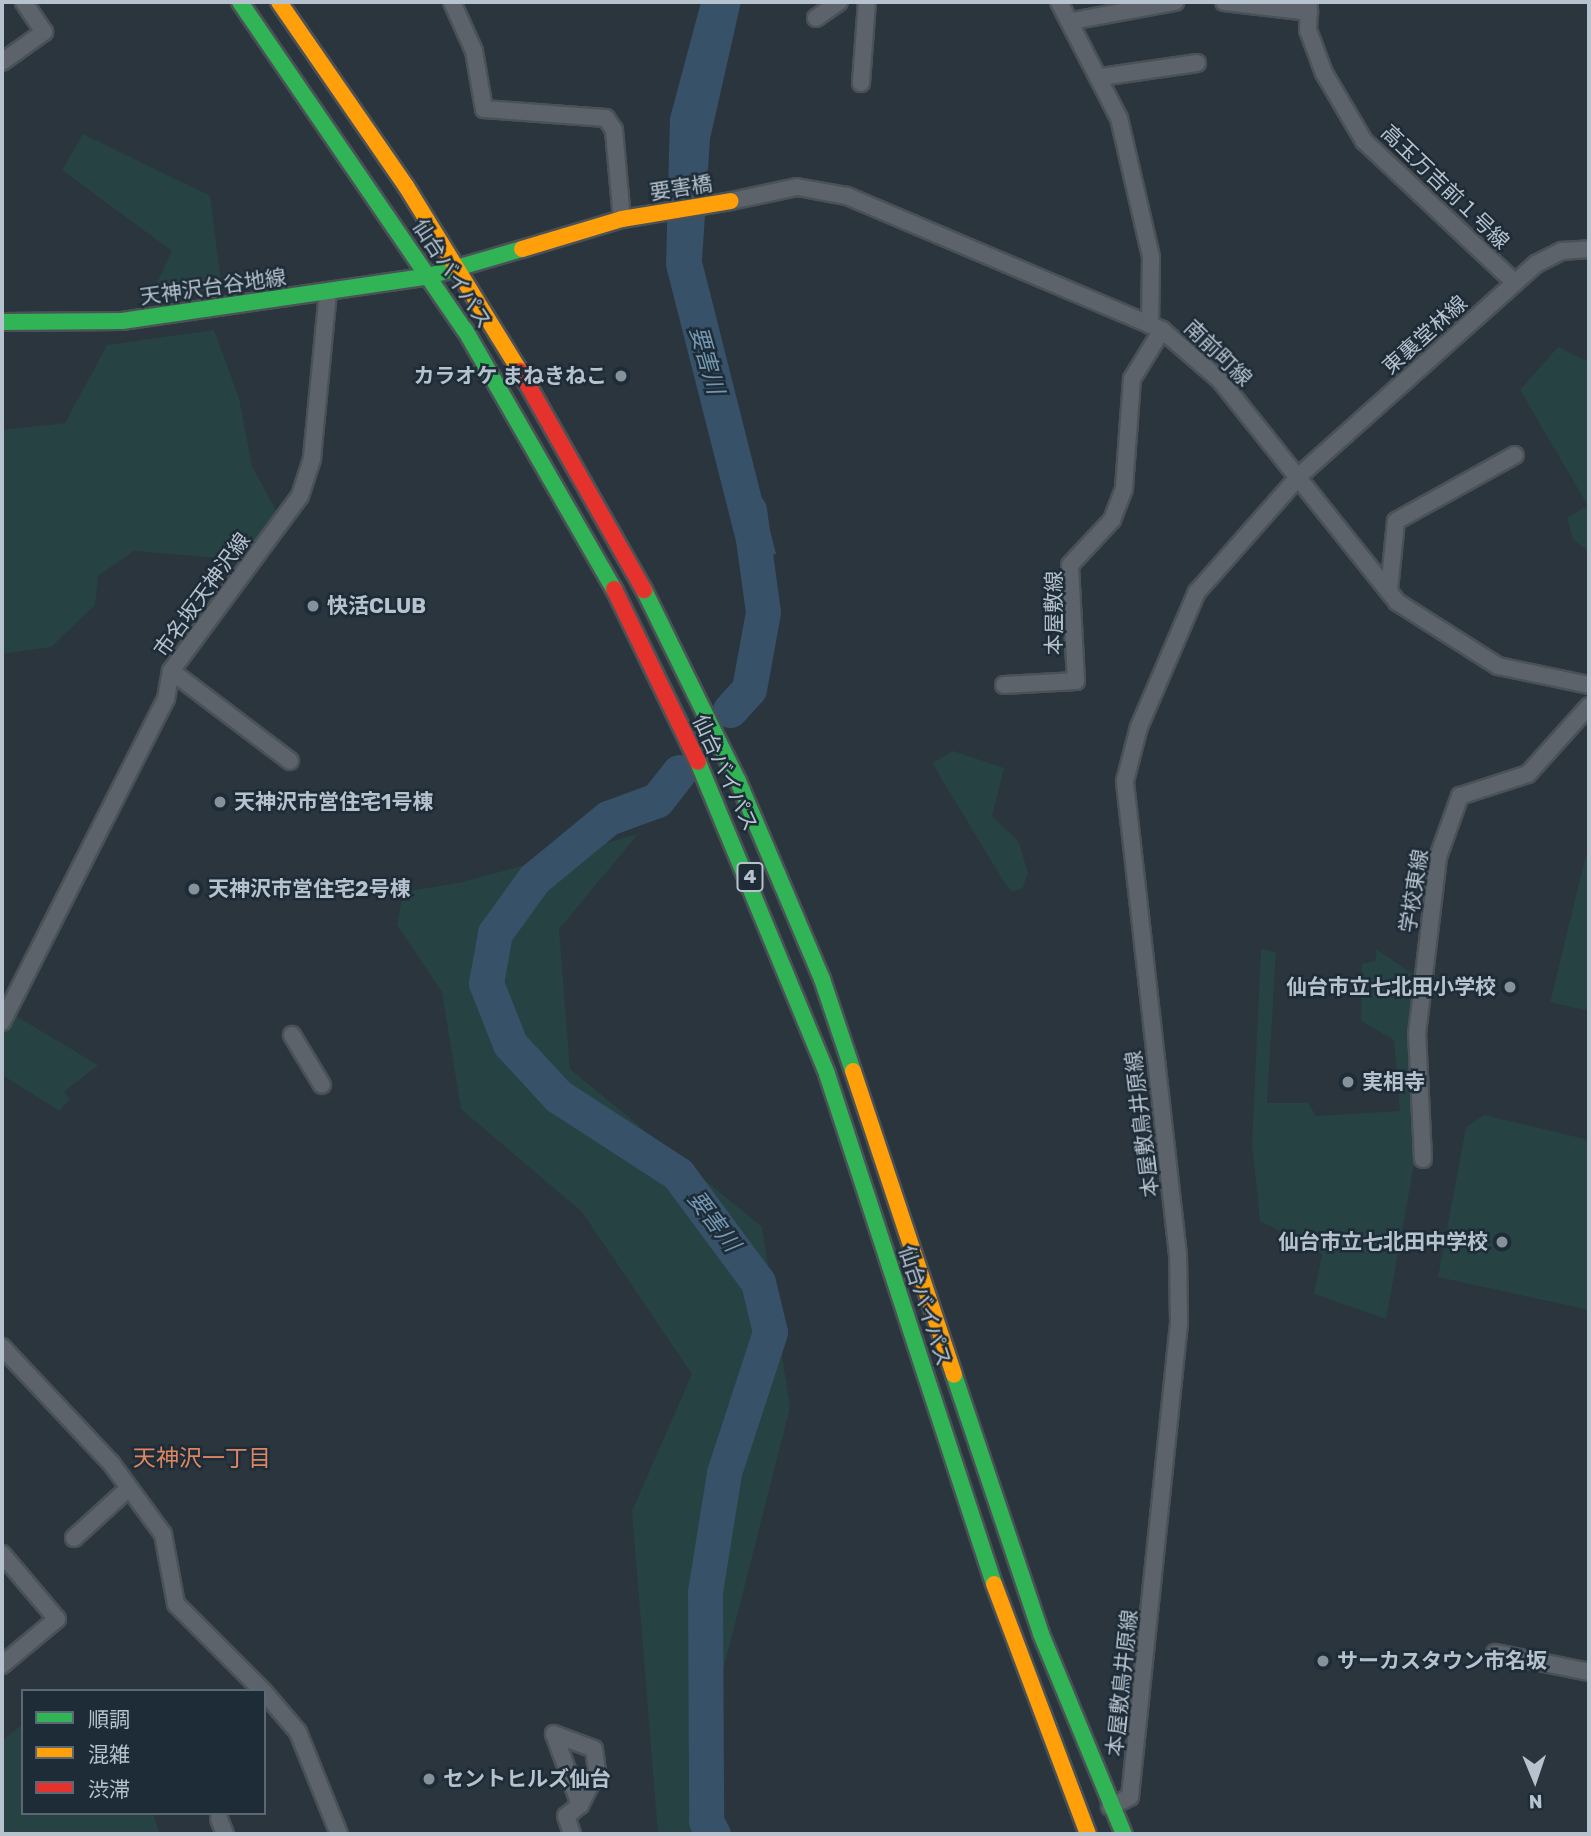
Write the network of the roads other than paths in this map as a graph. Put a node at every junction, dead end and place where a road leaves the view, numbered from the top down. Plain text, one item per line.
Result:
1 (24, 2) edge
2 (240, 2) edge
3 (279, 2) edge
4 (452, 2) edge
5 (839, 2) edge
6 (867, 2) edge
7 (1059, 2) edge
8 (1175, 2) edge
9 (1224, 2) edge
10 (1309, 7) edge
11 (816, 18) dead end
12 (1072, 21) junction
13 (2, 62) edge
14 (1197, 63) dead end
15 (1101, 77) junction
16 (860, 83) dead end
17 (732, 201) joint
18 (629, 218) junction
19 (1589, 249) edge
20 (457, 266) junction
21 (429, 276) junction
22 (1515, 283) junction
23 (328, 292) junction
24 (2, 322) edge
25 (1156, 328) junction
26 (1515, 454) dead end
27 (1300, 475) junction
28 (1389, 590) junction
29 (171, 671) junction
30 (1004, 684) dead end
31 (1589, 685) edge
32 (1589, 706) edge
33 (290, 761) dead end
34 (2, 1022) edge
35 (292, 1035) dead end
36 (322, 1085) dead end
37 (1423, 1158) dead end
38 (2, 1347) edge
39 (130, 1488) junction
40 (74, 1538) dead end
41 (2, 1554) edge
42 (1495, 1653) dead end
43 (2, 1665) edge
44 (1589, 1672) edge
45 (262, 1689) edge
46 (266, 1693) edge
47 (580, 1805) dead end
48 (1110, 1807) junction
49 (339, 1834) edge
50 (572, 1834) edge
51 (1088, 1834) edge
52 (1124, 1834) edge

1 - 13 street
2 - 21 main road, 仙台バイパス / 4
3 - 20 main road, 仙台バイパス / 4
4 - 18 street
5 - 11 street
6 - 16 street
7 - 12 street
8 - 12 street
9 - 10 street
10 - 22 street, 高玉万吉前１号線
12 - 15 street
14 - 15 street
15 - 25 street
17 - 18 main road, 要害橋
17 - 25 street, 南前町線
18 - 20 main road, 要害橋
19 - 22 street, 東裏堂林線
20 - 21 main road, 天神沢台谷地線
20 - 48 main road, 仙台バイパス / 4
21 - 23 main road, 天神沢台谷地線
21 - 51 main road, 仙台バイパス / 4
22 - 27 street, 東裏堂林線
23 - 24 main road, 天神沢台谷地線
23 - 29 street, 市名坂天神沢線
25 - 27 street, 南前町線
25 - 30 street, 本屋敷線
26 - 28 street
27 - 28 street, 南前町線
27 - 48 street, 本屋敷鳥井原線
28 - 31 street, 南前町線
29 - 33 street
29 - 34 street, 市名坂天神沢線
32 - 37 street, 学校東線
35 - 36 street
38 - 39 street
39 - 40 street
39 - 45 street
41 - 43 street
42 - 44 street
46 - 49 street
47 - 50 street
48 - 52 main road, 仙台バイパス / 4

